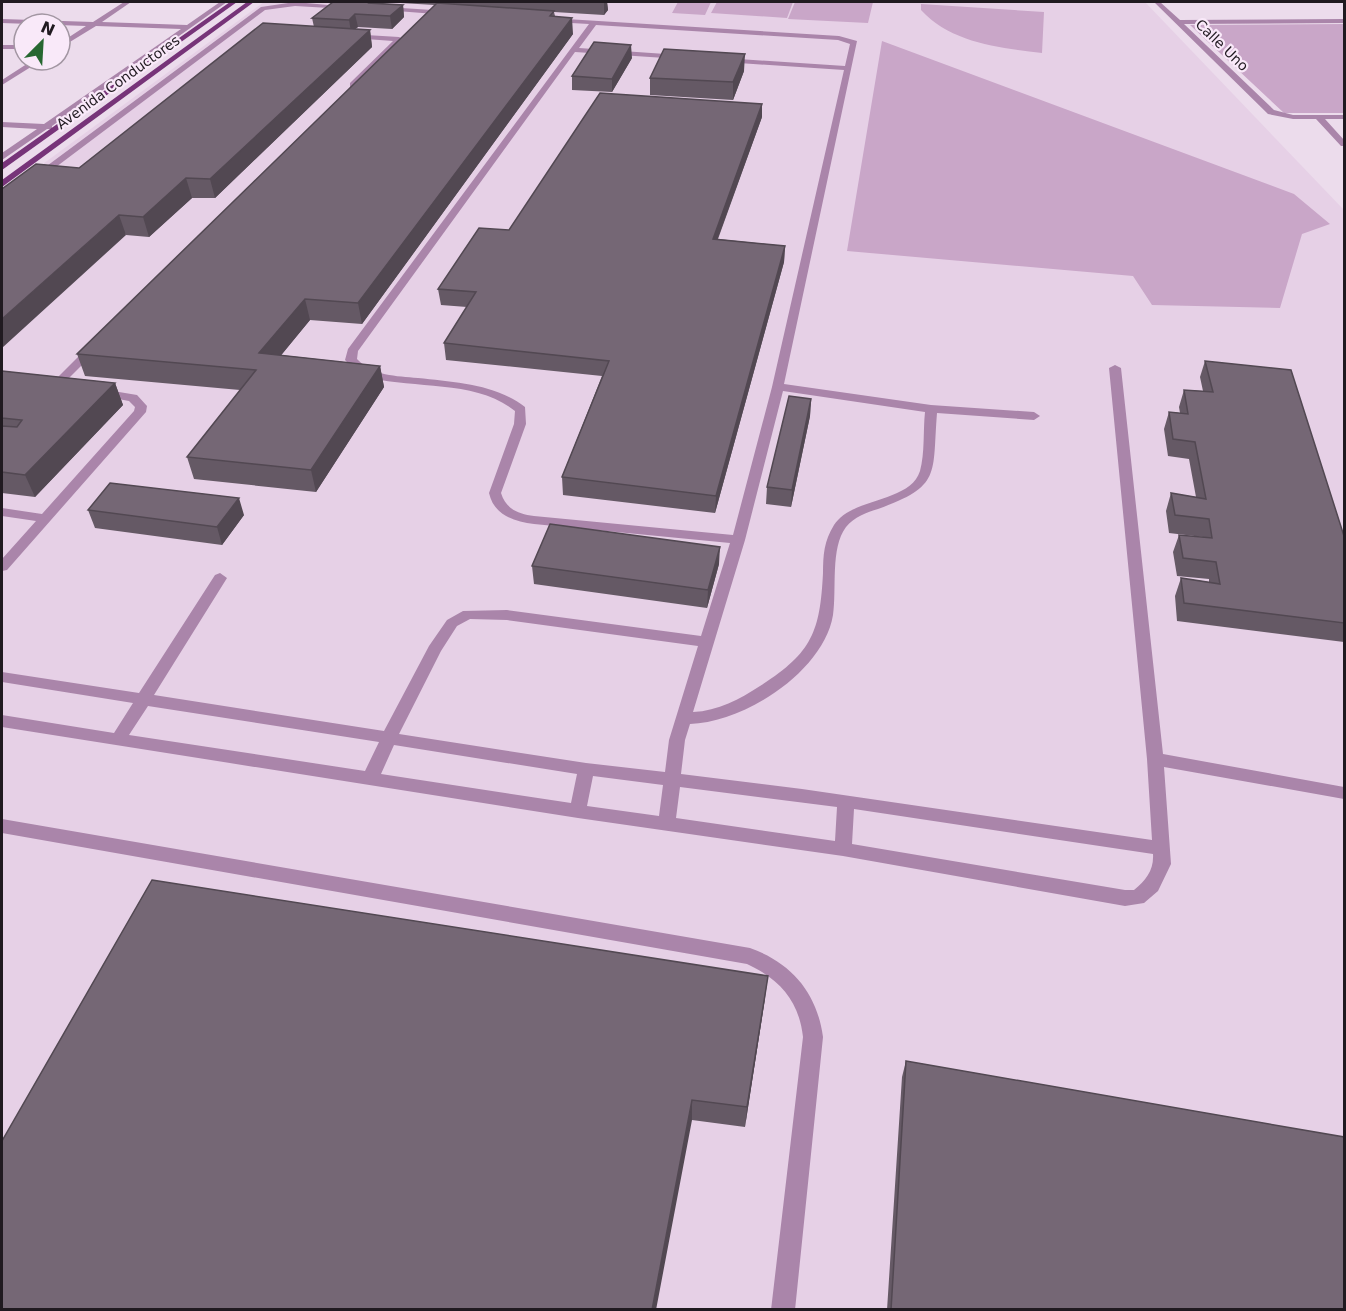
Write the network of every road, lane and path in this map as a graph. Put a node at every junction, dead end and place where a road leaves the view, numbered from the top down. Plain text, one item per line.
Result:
1 (128, 2) edge
2 (224, 2) edge
3 (234, 2) edge
4 (251, 2) edge
5 (1157, 2) edge
6 (352, 7) edge
7 (374, 8) edge
8 (431, 12) junction
9 (454, 13) edge
10 (423, 19) edge
11 (547, 19) edge
12 (2, 21) edge
13 (1344, 21) edge
14 (99, 22) junction
15 (594, 22) junction
16 (1178, 22) junction
17 (188, 27) junction
18 (198, 27) junction
19 (234, 30) junction
20 (257, 31) edge
21 (338, 35) edge
22 (72, 39) edge
23 (573, 50) junction
24 (692, 58) edge
25 (716, 60) edge
26 (847, 68) junction
27 (19, 72) edge
28 (2, 83) edge
29 (341, 97) edge
30 (1318, 117) junction
31 (1344, 117) edge
32 (2, 124) edge
33 (46, 127) junction
34 (58, 128) junction
35 (1344, 144) edge
36 (2, 157) edge
37 (2, 167) edge
38 (29, 183) edge
39 (2, 184) edge
40 (105, 336) edge
41 (1115, 368) dead end
42 (55, 387) edge
43 (778, 387) junction
44 (88, 391) edge
45 (931, 409) junction
46 (1034, 416) dead end
47 (2, 512) edge
48 (44, 518) junction
49 (738, 540) junction
50 (2, 567) edge
51 (220, 578) dead end
52 (707, 642) junction
53 (2, 677) edge
54 (142, 698) junction
55 (684, 718) junction
56 (2, 721) edge
57 (388, 737) junction
58 (119, 738) junction
59 (1155, 759) junction
60 (586, 769) junction
61 (371, 777) junction
62 (672, 778) junction
63 (1344, 794) edge
64 (846, 802) junction
65 (578, 812) junction
66 (667, 823) junction
67 (2, 826) edge
68 (1161, 848) junction
69 (843, 849) junction
70 (783, 1310) edge

1 - 14 street
2 - 17 street
3 - 18 main road, Avenida Conductores
4 - 39 main road, Avenida Conductores
5 - 16 street, Calle Uno
6 - 19 street
7 - 8 street
8 - 9 street
8 - 10 street
11 - 15 street
12 - 14 street
13 - 16 street
14 - 17 street
14 - 22 street
15 - 23 street
15 - 26 street
16 - 30 street, Calle Uno
17 - 18 street
17 - 33 street
18 - 34 main road, Avenida Conductores
19 - 20 street
19 - 38 street
21 - 29 street
23 - 24 street
23 - 49 street
25 - 26 street
26 - 43 street
27 - 28 street
30 - 31 street
30 - 35 street
32 - 33 street
33 - 34 street
33 - 36 street
34 - 37 main road, Avenida Conductores
40 - 42 street
41 - 59 street
43 - 45 street
43 - 49 street
44 - 48 street
45 - 46 street
45 - 55 street
47 - 48 street
48 - 50 street
49 - 52 street
51 - 54 street
52 - 55 street
52 - 57 street
53 - 54 street
54 - 57 street
54 - 58 street
55 - 62 street
56 - 58 street
57 - 60 street
57 - 61 street
58 - 61 street
59 - 63 street
59 - 68 street
60 - 62 street
60 - 65 street
61 - 65 street
62 - 64 street
62 - 66 street
64 - 68 street
64 - 69 street
65 - 66 street
66 - 69 street
67 - 70 street
68 - 69 street

